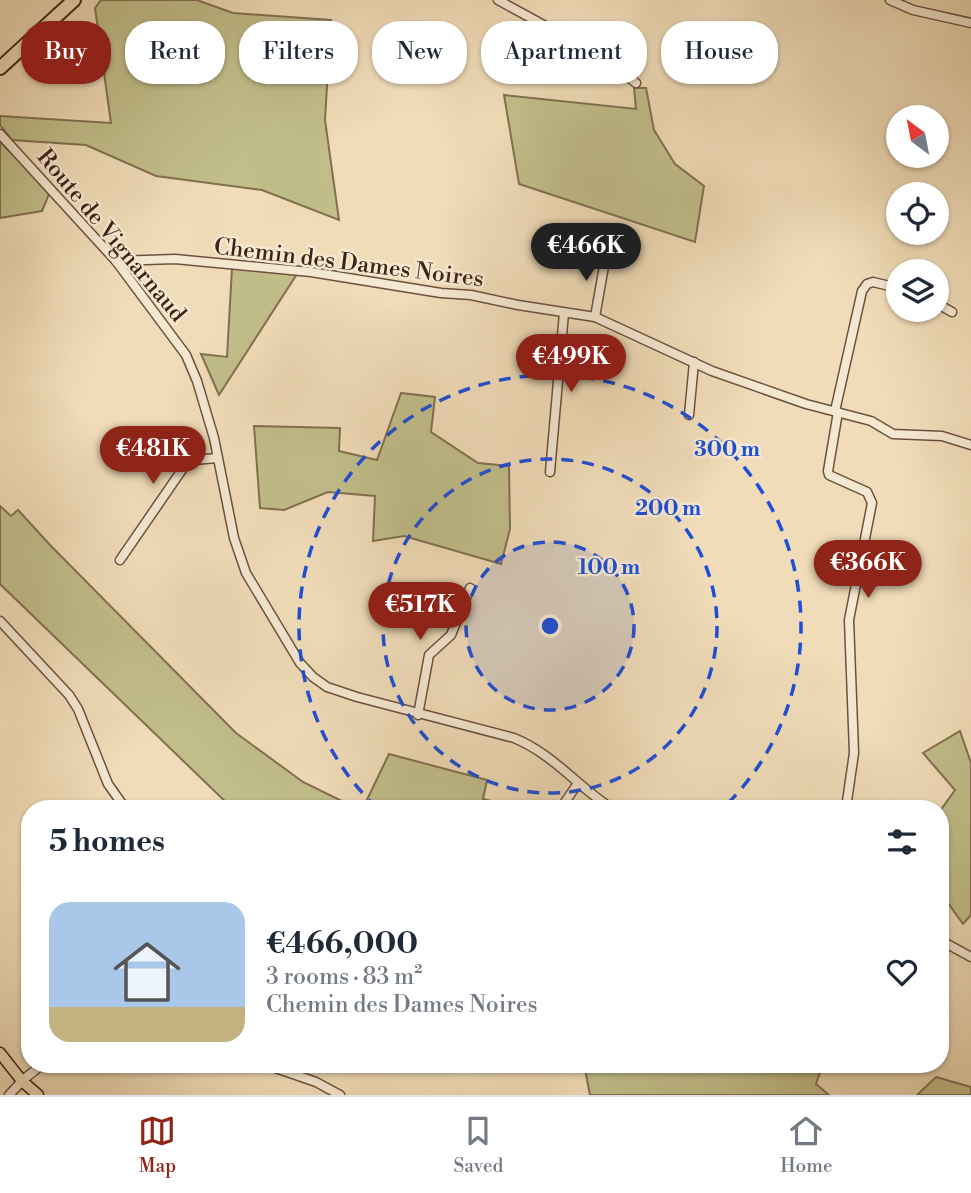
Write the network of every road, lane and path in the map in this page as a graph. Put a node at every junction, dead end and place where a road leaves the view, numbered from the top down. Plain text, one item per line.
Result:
1 (63, 0) edge
2 (74, 0) edge
3 (498, 0) edge
4 (890, 0) edge
5 (536, 21) edge
6 (971, 23) edge
7 (0, 57) edge
8 (0, 68) edge
9 (0, 134) edge
10 (606, 255) dead end
11 (116, 261) junction
12 (886, 285) edge
13 (949, 310) edge
14 (952, 312) dead end
15 (564, 313) junction
16 (595, 317) junction
17 (694, 362) junction
18 (836, 412) junction
19 (689, 415) dead end
20 (971, 445) edge
21 (217, 458) junction
22 (550, 472) dead end
23 (120, 560) dead end
24 (470, 588) dead end
25 (0, 621) edge
26 (418, 715) junction
27 (578, 783) junction
28 (119, 800) edge
29 (566, 800) edge
30 (600, 800) edge
31 (847, 800) edge
32 (949, 945) edge
33 (971, 957) edge
34 (0, 1053) edge
35 (32, 1073) edge
36 (289, 1073) edge
37 (22, 1081) junction
38 (9, 1095) edge
39 (38, 1095) edge
40 (340, 1095) edge

1 - 7 highway
2 - 8 highway
3 - 5 street
4 - 6 street
9 - 11 street, Route de Vignarnaud
10 - 16 street
11 - 15 street, Chemin des Dames Noires
11 - 21 street, Route de Vignarnaud
12 - 18 street
13 - 14 street
15 - 16 street, Chemin des Dames Noires
15 - 22 street
16 - 17 street, Chemin des Dames Noires
17 - 18 street, Chemin des Dames Noires
17 - 19 street
18 - 20 street, Chemin des Dames Noires
18 - 31 street
21 - 23 street
21 - 26 street, Route de Vignarnaud
24 - 26 street
25 - 28 street
26 - 27 street, Route de Vignarnaud
27 - 29 street
27 - 30 street, Route de Vignarnaud
32 - 33 street
34 - 37 main road
35 - 37 street
36 - 40 street
37 - 38 street
37 - 39 main road

